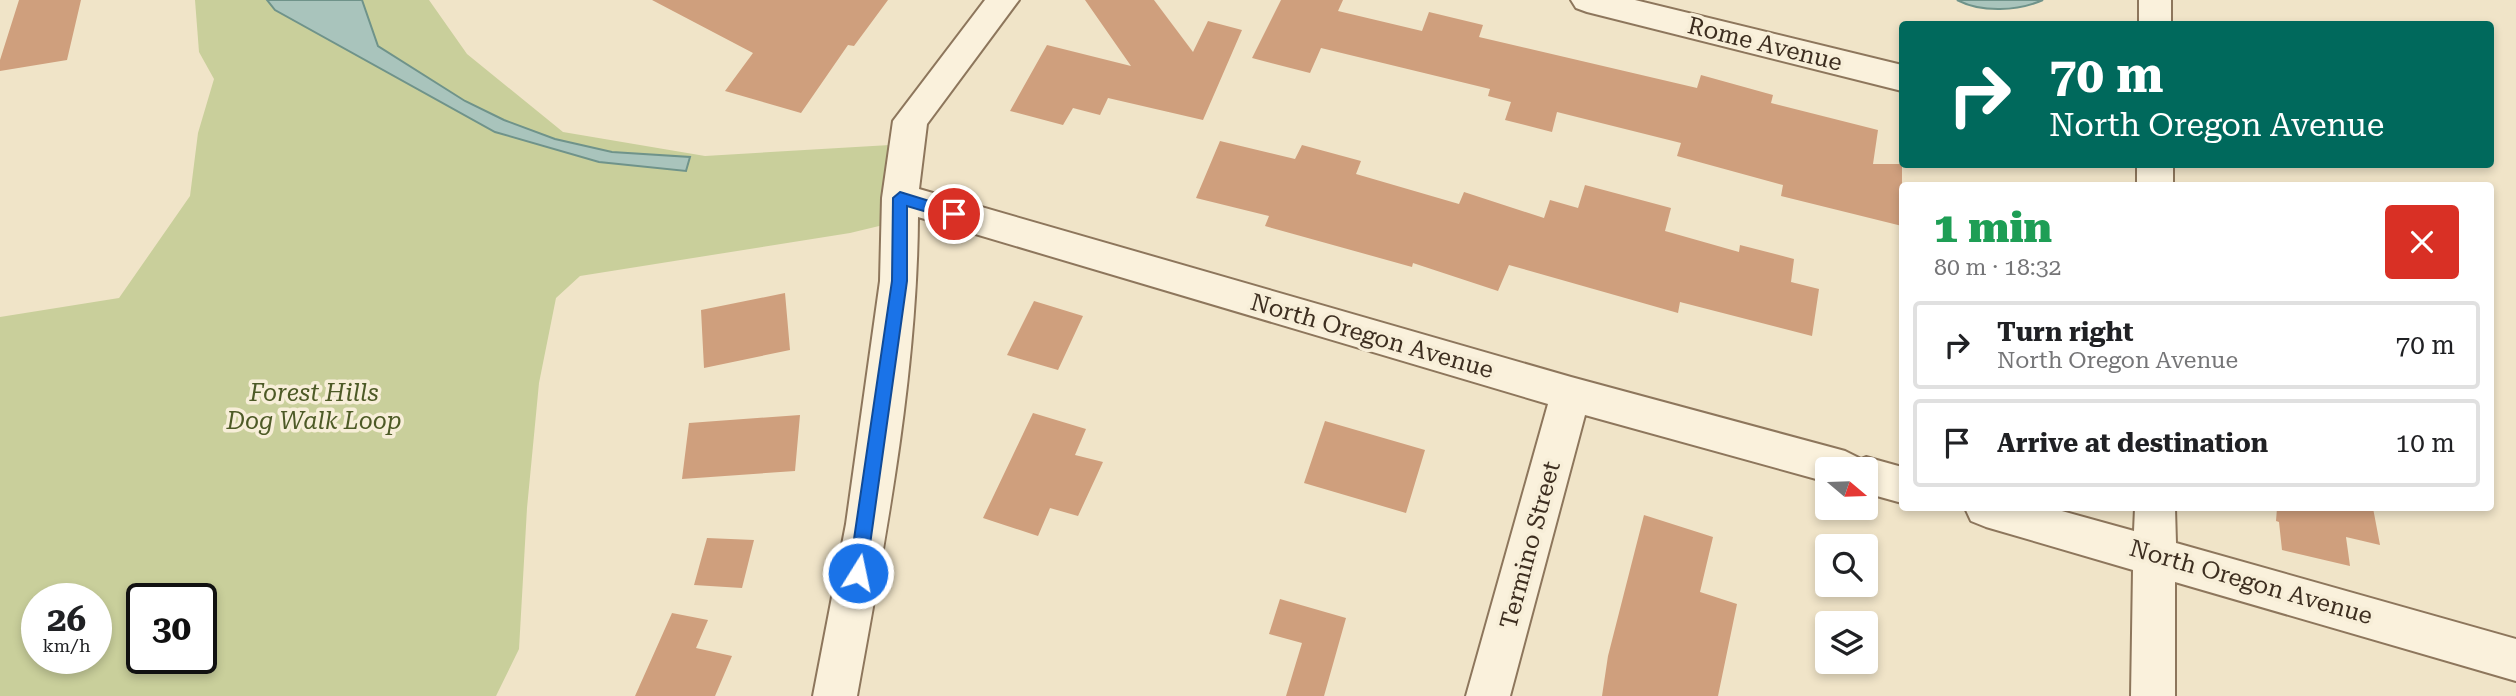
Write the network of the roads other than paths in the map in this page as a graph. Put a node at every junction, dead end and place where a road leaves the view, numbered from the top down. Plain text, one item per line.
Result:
1 (1003, 0) edge
2 (2155, 0) edge
3 (1607, 2) edge
4 (2155, 21) edge
5 (1899, 77) edge
6 (900, 198) junction
7 (1571, 394) junction
8 (1815, 461) edge
9 (1878, 478) edge
10 (1899, 484) edge
11 (1997, 511) edge
12 (2155, 511) edge
13 (2155, 554) junction
14 (2516, 660) edge
15 (835, 696) edge
16 (1488, 696) edge
17 (2153, 696) edge

1 - 6 street
2 - 4 street
3 - 5 street, Rome Avenue
6 - 7 street, North Oregon Avenue
6 - 15 street
7 - 8 street, North Oregon Avenue
7 - 16 street, Termino Street
9 - 10 street
11 - 13 street, North Oregon Avenue
12 - 13 street
13 - 14 street, North Oregon Avenue
13 - 17 street

